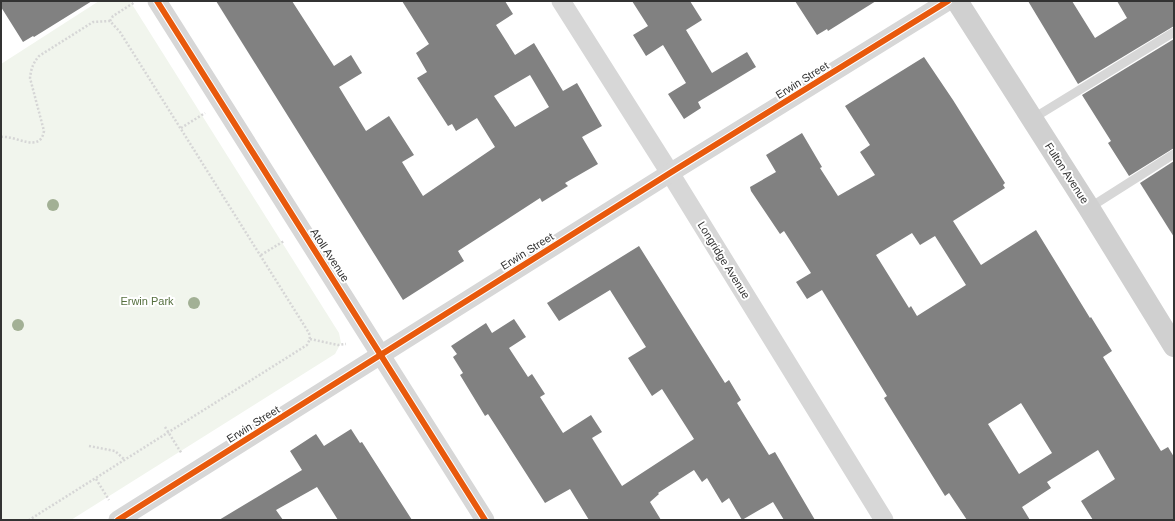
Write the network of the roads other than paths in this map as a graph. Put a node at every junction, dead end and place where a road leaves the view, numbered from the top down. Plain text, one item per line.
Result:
1 (157, 1) edge
2 (561, 1) edge
3 (948, 1) edge
4 (957, 1) edge
5 (1174, 32) edge
6 (1032, 119) junction
7 (1174, 154) edge
8 (670, 173) junction
9 (1089, 208) junction
10 (1174, 346) edge
11 (382, 355) junction
12 (118, 520) edge
13 (485, 520) edge
14 (884, 520) edge

1 - 11 street, Atoll Avenue
2 - 8 street, Longridge Avenue
3 - 8 street, Erwin Street
4 - 6 street, Fulton Avenue
5 - 6 lane
6 - 9 street, Fulton Avenue
7 - 9 lane
8 - 11 street, Erwin Street
8 - 14 street, Longridge Avenue
9 - 10 street, Fulton Avenue
11 - 12 street, Erwin Street
11 - 13 street, Atoll Avenue

